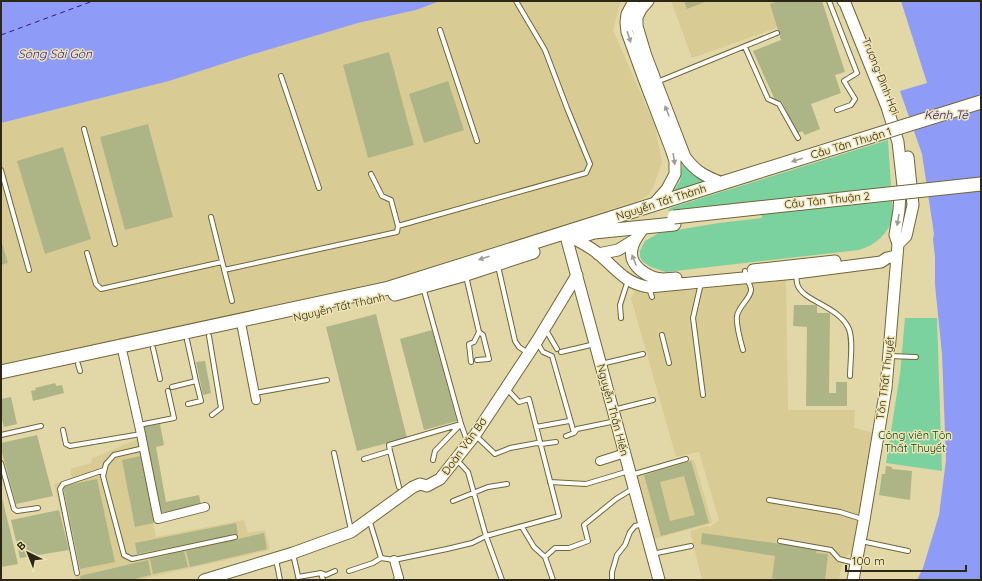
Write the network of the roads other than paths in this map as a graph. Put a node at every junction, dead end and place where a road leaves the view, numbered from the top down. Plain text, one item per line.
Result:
1 (516, 1) edge
2 (634, 1) edge
3 (648, 1) edge
4 (829, 1) edge
5 (841, 1) edge
6 (851, 1) edge
7 (440, 30) dead end
8 (776, 33) dead end
9 (745, 47) junction
10 (281, 76) dead end
11 (644, 79) junction
12 (656, 82) junction
13 (981, 102) edge
14 (837, 110) dead end
15 (84, 129) dead end
16 (798, 138) dead end
17 (477, 140) dead end
18 (1, 170) edge
19 (371, 174) dead end
20 (722, 183) junction
21 (981, 184) edge
22 (319, 188) dead end
23 (981, 191) edge
24 (653, 206) junction
25 (211, 218) dead end
26 (601, 221) junction
27 (674, 221) junction
28 (398, 226) junction
29 (640, 233) junction
30 (570, 239) junction
31 (115, 244) dead end
32 (898, 244) junction
33 (86, 253) dead end
34 (598, 254) junction
35 (892, 257) junction
36 (222, 262) junction
37 (497, 264) junction
38 (30, 270) dead end
39 (224, 270) junction
40 (466, 274) junction
41 (796, 274) junction
42 (577, 275) junction
43 (745, 275) junction
44 (628, 280) junction
45 (701, 283) junction
46 (422, 287) junction
47 (232, 301) dead end
48 (620, 318) dead end
49 (242, 328) junction
50 (544, 328) junction
51 (479, 332) junction
52 (662, 335) dead end
53 (209, 336) junction
54 (187, 340) junction
55 (536, 341) junction
56 (595, 344) junction
57 (153, 348) junction
58 (743, 350) dead end
59 (528, 353) junction
60 (123, 354) junction
61 (643, 354) dead end
62 (889, 356) junction
63 (916, 357) dead end
64 (477, 360) dead end
65 (471, 362) dead end
66 (669, 363) dead end
67 (601, 364) junction
68 (1, 372) edge
69 (850, 376) dead end
70 (160, 379) dead end
71 (327, 380) dead end
72 (1, 381) edge
73 (196, 381) junction
74 (172, 387) dead end
75 (505, 387) junction
76 (168, 391) dead end
77 (703, 396) dead end
78 (256, 397) joint
79 (653, 400) dead end
80 (188, 404) dead end
81 (613, 410) junction
82 (212, 416) dead end
83 (570, 421) junction
84 (616, 421) junction
85 (461, 424) junction
86 (139, 425) junction
87 (41, 426) dead end
88 (536, 427) junction
89 (63, 430) dead end
90 (574, 433) junction
91 (141, 434) junction
92 (1, 435) edge
93 (566, 436) dead end
94 (472, 438) junction
95 (556, 442) dead end
96 (540, 444) junction
97 (144, 448) junction
98 (390, 451) junction
99 (334, 453) dead end
100 (625, 453) junction
101 (364, 459) dead end
102 (686, 459) dead end
103 (433, 460) dead end
104 (456, 460) junction
105 (600, 461) dead end
106 (1, 463) edge
107 (104, 470) junction
108 (630, 473) junction
109 (550, 482) junction
110 (507, 484) dead end
111 (399, 487) dead end
112 (634, 488) junction
113 (474, 493) junction
114 (769, 500) dead end
115 (453, 501) dead end
116 (205, 507) dead end
117 (38, 508) dead end
118 (369, 519) junction
119 (864, 520) junction
120 (644, 524) junction
121 (522, 527) junction
122 (351, 532) junction
123 (486, 536) junction
124 (234, 537) dead end
125 (780, 541) dead end
126 (861, 541) junction
127 (691, 546) dead end
128 (908, 551) dead end
129 (293, 553) junction
130 (652, 554) junction
131 (382, 558) junction
132 (545, 558) junction
133 (276, 559) junction
134 (394, 560) junction
135 (857, 563) junction
136 (334, 571) dead end
137 (349, 571) dead end
138 (77, 573) dead end
139 (321, 573) junction
140 (218, 578) edge
141 (299, 578) edge
142 (204, 580) edge
143 (280, 580) edge
144 (323, 580) edge
145 (398, 580) edge
146 (502, 580) edge
147 (552, 580) edge
148 (612, 580) edge
149 (659, 580) edge
150 (853, 580) edge

1 - 28 lane
2 -> 11 main road
3 - 12 main road
4 - 14 lane
5 -> 32 main road, Trương Đình Hợi
6 - 32 main road, Trương Đình Hợi
7 - 17 lane
8 - 9 lane
9 - 12 lane
9 - 16 lane
10 - 22 lane
11 - 12 main road
11 -> 24 main road
20 -> 12 main road
13 -> 20 main road, Cầu Tân Thuận 1, bridge
15 - 31 lane
18 - 38 lane
19 - 28 lane
20 - 24 main road, Nguyễn Tất Thành
21 - 27 main road, Cầu Tân Thuận 2, bridge
23 - 27 main road, Cầu Tân Thuận 2
24 - 26 main road, Nguyễn Tất Thành
25 - 36 lane
26 - 27 main road, Nguyễn Tất Thành
26 -> 68 main road, Nguyễn Tất Thành
27 - 29 main road, Nguyễn Tất Thành
28 - 39 lane
29 - 30 main road, Nguyễn Tất Thành
29 - 34 main road
43 -> 29 main road
30 - 34 main road
30 - 37 main road, Nguyễn Tất Thành
30 - 42 main road, Nguyễn Thần Hiến
32 - 35 main road, Trương Đình Hợi
33 - 36 lane
34 - 44 main road
35 - 41 main road
35 - 43 main road
35 - 62 main road, Tôn Thất Thuyết
36 - 39 lane
37 - 40 main road, Nguyễn Tất Thành
37 - 59 lane
39 - 47 lane
40 - 46 main road, Nguyễn Tất Thành
40 - 51 lane
41 - 43 main road
41 - 69 lane
42 - 50 main road, Đoàn Văn Bơ
42 - 56 main road, Nguyễn Thần Hiến
43 - 45 main road
43 - 58 lane
44 - 45 main road
44 - 48 lane
45 - 77 lane
46 - 49 main road, Nguyễn Tất Thành
46 - 85 lane
49 - 53 main road, Nguyễn Tất Thành
49 - 78 street
50 - 55 main road, Đoàn Văn Bơ
50 - 56 lane
51 - 64 lane
51 - 65 lane
52 - 66 lane
53 - 54 main road, Nguyễn Tất Thành
53 - 82 lane
54 - 57 main road, Nguyễn Tất Thành
54 - 73 lane
55 - 59 main road, Đoàn Văn Bơ
55 - 83 lane
56 - 67 main road, Nguyễn Thần Hiến
57 - 60 main road, Nguyễn Tất Thành
57 - 70 lane
59 - 75 main road, Đoàn Văn Bơ
60 - 72 main road, Nguyễn Tất Thành
60 - 86 street
61 - 67 lane
62 - 63 lane
62 - 119 main road, Tôn Thất Thuyết
67 - 81 main road, Nguyễn Thần Hiến
71 - 78 lane
73 - 74 lane
73 - 80 lane
75 - 88 lane
75 - 94 main road, Đoàn Văn Bơ
76 - 86 lane
79 - 81 lane
81 - 84 main road, Nguyễn Thần Hiến
83 - 88 lane
83 - 90 lane
84 - 90 lane
84 - 100 main road, Nguyễn Thần Hiến
85 - 94 lane
85 - 98 lane
85 - 103 lane
86 - 91 street
87 - 92 lane
88 - 96 lane
89 - 91 lane
90 - 93 lane
91 - 97 street
94 - 96 lane
94 - 104 main road, Đoàn Văn Bơ
95 - 96 lane
96 - 109 lane
97 - 107 lane
97 - 116 street
98 - 101 lane
98 - 111 lane
99 - 122 lane
100 - 105 street
100 - 108 main road, Nguyễn Thần Hiến
102 - 108 lane
104 - 113 lane
104 - 118 main road, Đoàn Văn Bơ
106 - 117 lane
107 - 124 lane
107 - 138 lane
108 - 109 lane
108 - 112 main road, Nguyễn Thần Hiến
109 - 121 lane
110 - 113 lane
112 - 120 main road, Nguyễn Thần Hiến
112 - 132 lane
113 - 115 lane
113 - 123 lane
114 - 119 lane
118 - 122 main road, Đoàn Văn Bơ
118 - 131 lane
119 - 126 main road, Tôn Thất Thuyết
120 - 130 main road, Nguyễn Thần Hiến
120 - 148 lane
121 - 123 lane
121 - 132 lane
122 - 129 main road, Đoàn Văn Bơ
123 - 134 lane
123 - 146 lane
125 - 135 lane
126 - 128 lane
126 - 135 main road, Tôn Thất Thuyết
127 - 130 lane
129 - 133 main road, Đoàn Văn Bơ
129 - 141 lane
130 - 149 main road, Nguyễn Thần Hiến
131 - 134 lane
131 - 137 lane
132 - 147 lane
133 - 140 main road, Đoàn Văn Bơ
133 - 143 lane
134 - 145 street
135 - 150 main road, Tôn Thất Thuyết
136 - 139 lane
139 - 141 lane
139 - 144 lane
140 - 142 main road, Đoàn Văn Bơ

